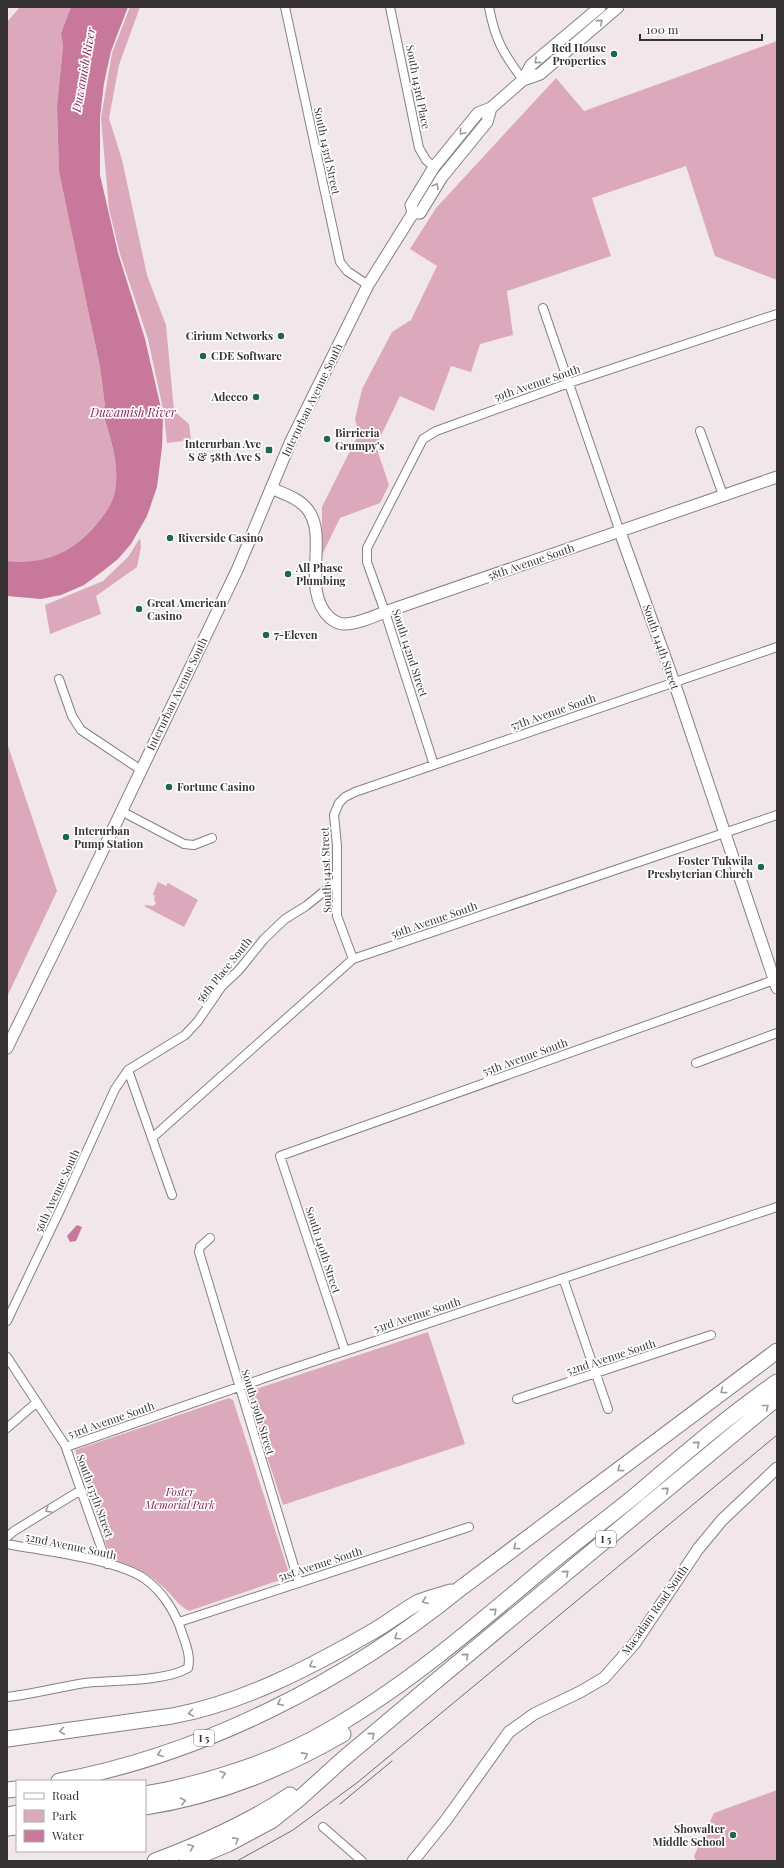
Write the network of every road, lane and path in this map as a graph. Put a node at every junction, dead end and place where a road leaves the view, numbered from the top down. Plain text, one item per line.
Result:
1 (285, 7) edge
2 (390, 7) edge
3 (489, 7) edge
4 (600, 7) edge
5 (618, 7) edge
6 (523, 80) junction
7 (491, 108) junction
8 (434, 167) junction
9 (412, 213) junction
10 (368, 285) junction
11 (543, 308) dead end
12 (777, 314) edge
13 (569, 383) junction
14 (700, 431) dead end
15 (777, 477) edge
16 (271, 488) junction
17 (723, 495) junction
18 (620, 532) junction
19 (367, 548) joint
20 (385, 612) junction
21 (777, 647) edge
22 (59, 678) dead end
23 (674, 682) junction
24 (434, 765) junction
25 (141, 770) junction
26 (339, 803) joint
27 (122, 811) junction
28 (777, 815) edge
29 (724, 833) junction
30 (212, 838) dead end
31 (337, 881) junction
32 (353, 959) junction
33 (776, 982) edge
34 (777, 1033) edge
35 (7, 1048) edge
36 (696, 1063) dead end
37 (128, 1070) junction
38 (152, 1138) junction
39 (280, 1156) joint
40 (172, 1195) dead end
41 (777, 1207) edge
42 (210, 1238) dead end
43 (563, 1278) junction
44 (7, 1321) edge
45 (712, 1335) dead end
46 (345, 1351) junction
47 (777, 1351) edge
48 (7, 1357) edge
49 (596, 1373) junction
50 (777, 1382) edge
51 (238, 1387) junction
52 (777, 1398) edge
53 (517, 1399) dead end
54 (37, 1402) junction
55 (608, 1409) dead end
56 (7, 1428) edge
57 (66, 1447) junction
58 (777, 1468) edge
59 (81, 1490) junction
60 (468, 1527) dead end
61 (7, 1537) edge
62 (7, 1544) edge
63 (107, 1564) junction
64 (299, 1583) junction
65 (461, 1588) junction
66 (178, 1622) junction
67 (436, 1681) junction
68 (7, 1697) edge
69 (7, 1739) edge
70 (342, 1760) junction
71 (63, 1780) edge
72 (146, 1794) edge
73 (146, 1808) edge
74 (323, 1827) dead end
75 (155, 1861) edge
76 (187, 1861) edge
77 (362, 1861) edge
78 (413, 1861) edge

1 - 10 street, South 143rd Street
2 - 8 street, South 143rd Place
3 - 6 street
4 -> 6 street, Interurban Avenue South
6 -> 5 street, Interurban Avenue South
6 - 7 street, Interurban Avenue South
7 -> 8 street, Interurban Avenue South
9 -> 7 street, Interurban Avenue South
8 - 9 street, Interurban Avenue South
9 - 10 street, Interurban Avenue South
10 - 16 street, Interurban Avenue South
11 - 13 street, South 144th Street
12 - 13 street, 59th Avenue South
13 - 18 street, South 144th Street
13 - 19 street, 59th Avenue South
14 - 17 street
15 - 17 street, 58th Avenue South
16 - 20 street, 58th Avenue South
16 - 25 street, Interurban Avenue South
17 - 18 street, 58th Avenue South
18 - 20 street, 58th Avenue South
18 - 23 street, South 144th Street
19 - 20 street, South 142nd Street
20 - 24 street, South 142nd Street
21 - 23 street, 57th Avenue South
22 - 25 street
23 - 24 street, 57th Avenue South
23 - 29 street, South 144th Street
24 - 26 street, 57th Avenue South
25 - 27 street, Interurban Avenue South
26 - 31 street, South 141st Street
27 - 30 street
27 - 35 street, Interurban Avenue South
28 - 29 street, 56th Avenue South
29 - 32 street, 56th Avenue South
29 - 33 street, South 144th Street
31 - 32 street, South 141st Street
31 - 37 street, 56th Place South
32 - 38 street, 56th Avenue South
33 - 39 street, 55th Avenue South
34 - 36 street
37 - 38 street
37 - 44 street, 56th Avenue South
38 - 40 street
39 - 46 street, South 140th Street
41 - 43 street, 53rd Avenue South
42 - 51 street, South 139th Street
43 - 46 street, 53rd Avenue South
43 - 49 street
45 - 49 street, 52nd Avenue South
46 - 51 street, 53rd Avenue South
47 -> 65 highway, I 5
48 - 54 street, South 137th Street
49 - 53 street, 52nd Avenue South
49 - 55 street
72 -> 50 highway, I 5
51 - 57 street, 53rd Avenue South
51 - 64 street, South 139th Street
67 -> 52 highway, I 5
54 - 56 street
54 - 57 street, South 137th Street
57 - 59 street, South 137th Street
58 - 78 street, Macadam Road South
59 -> 61 street
59 - 63 street, South 137th Street
60 - 64 street, 51st Avenue South
62 - 63 street, 52nd Avenue South
63 - 66 street, 52nd Avenue South
64 - 66 street, 51st Avenue South
65 -> 69 highway
65 -> 71 highway, I 5
66 - 68 street, 52nd Avenue South
70 -> 67 highway, I 5
73 -> 67 highway
75 -> 70 highway, I 5
76 -> 70 highway
74 - 77 street

